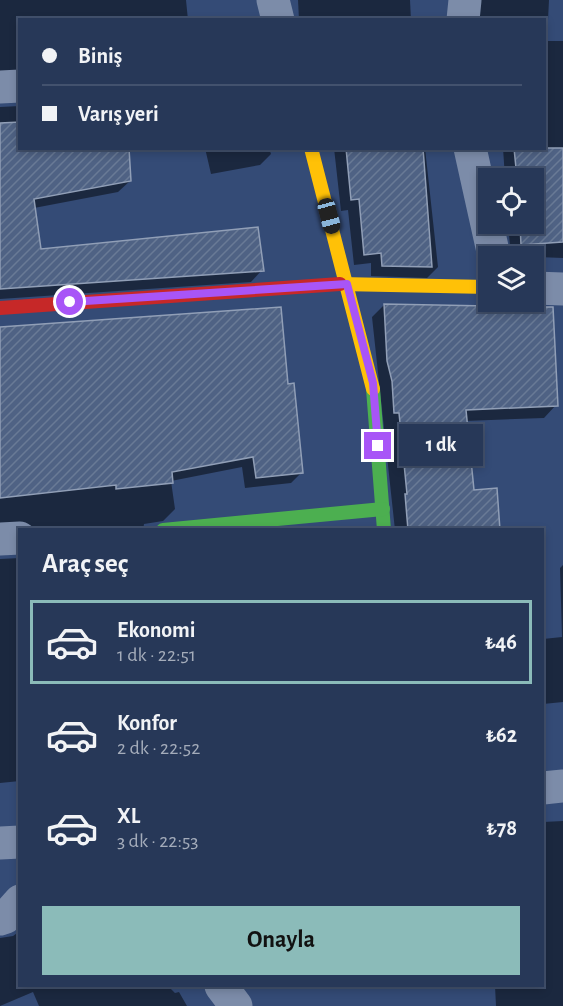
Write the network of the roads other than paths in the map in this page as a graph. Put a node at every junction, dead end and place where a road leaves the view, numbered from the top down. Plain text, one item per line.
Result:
1 (273, 0) edge
2 (465, 0) edge
3 (278, 18) edge
4 (464, 18) edge
5 (18, 86) edge
6 (0, 87) edge
7 (312, 150) edge
8 (470, 150) edge
9 (492, 246) edge
10 (347, 284) junction
11 (478, 287) edge
12 (544, 288) edge
13 (563, 289) edge
14 (0, 308) edge
15 (383, 508) junction
16 (183, 528) edge
17 (384, 528) edge
18 (18, 538) edge
19 (0, 539) edge
20 (563, 786) edge
21 (544, 788) edge
22 (18, 842) edge
23 (0, 843) edge
24 (18, 904) edge
25 (0, 919) edge
26 (221, 987) edge
27 (236, 1006) edge

1 - 3 street
2 - 4 street
5 - 6 street
7 - 10 street
8 - 9 street
10 - 11 street
10 - 14 street
10 - 15 street
12 - 13 street
15 - 16 street
15 - 17 street
18 - 19 street
20 - 21 street
22 - 23 street
24 - 25 street
26 - 27 street

